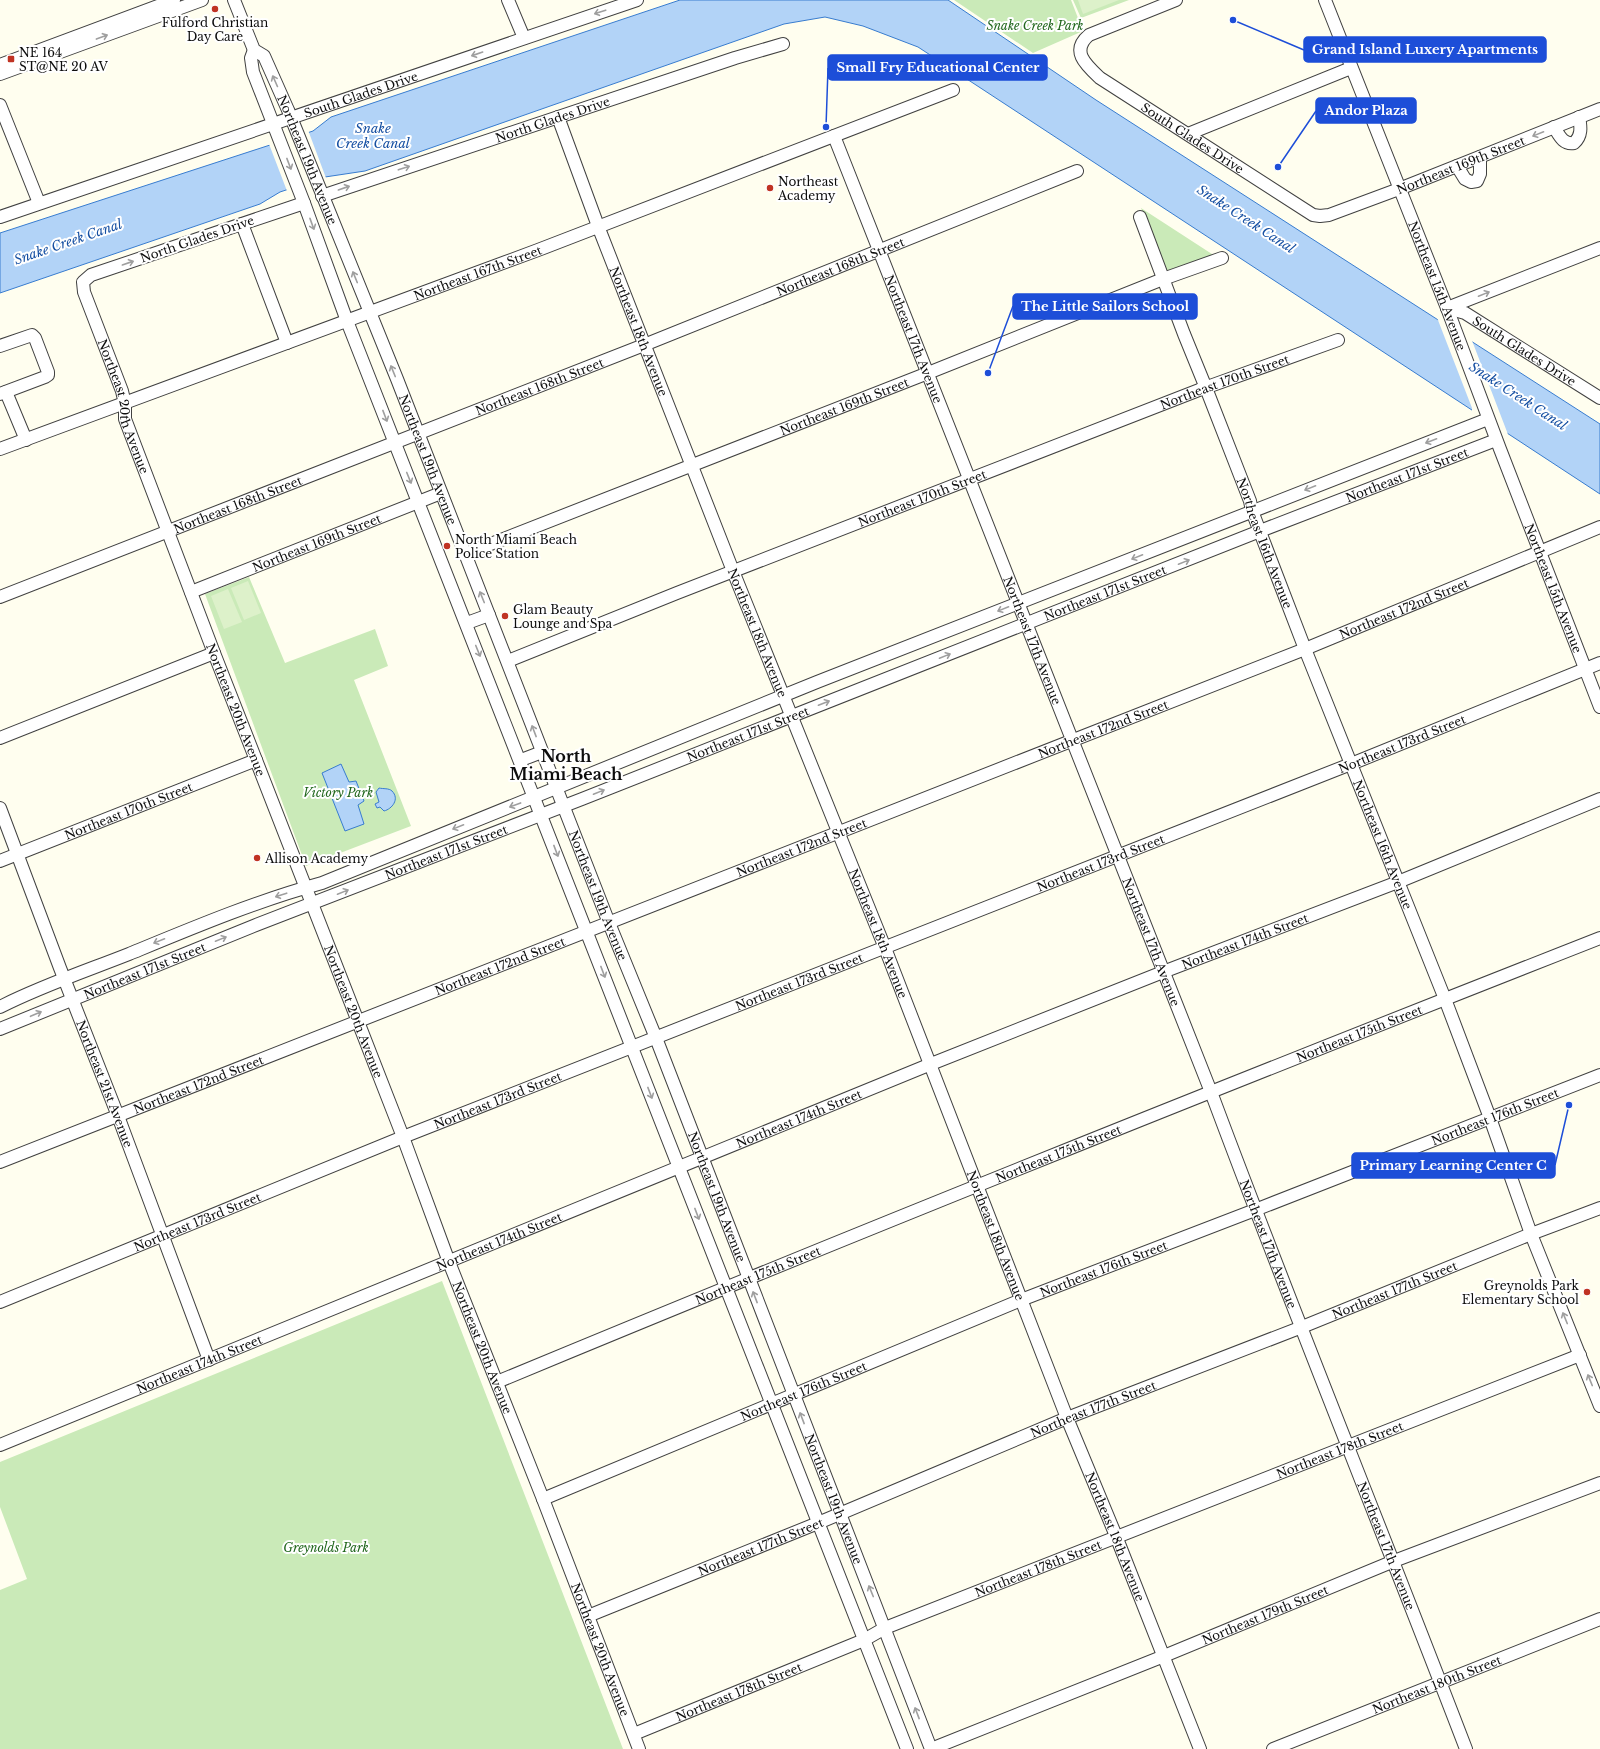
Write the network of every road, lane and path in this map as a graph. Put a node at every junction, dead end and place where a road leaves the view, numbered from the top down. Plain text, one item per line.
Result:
1 (174, 0) edge
2 (202, 0) edge
3 (234, 0) edge
4 (508, 0) edge
5 (637, 0) edge
6 (1176, 0) edge
7 (1325, 0) edge
8 (158, 11) junction
9 (524, 38) junction
10 (783, 44) dead end
11 (254, 50) junction
12 (0, 65) edge
13 (1351, 68) junction
14 (0, 74) edge
15 (953, 90) dead end
16 (0, 106) edge
17 (1600, 109) edge
18 (291, 117) junction
19 (558, 117) junction
20 (1579, 117) junction
21 (273, 123) junction
22 (1554, 127) junction
23 (1188, 134) junction
24 (834, 136) junction
25 (1480, 157) junction
26 (1457, 166) junction
27 (1077, 171) dead end
28 (1399, 189) junction
29 (322, 196) junction
30 (39, 203) junction
31 (304, 203) junction
32 (0, 216) edge
33 (1320, 216) joint
34 (1140, 217) dead end
35 (242, 224) junction
36 (598, 226) junction
37 (1600, 248) edge
38 (880, 251) junction
39 (1222, 258) dead end
40 (91, 275) joint
41 (1163, 279) junction
42 (370, 313) junction
43 (1449, 313) junction
44 (347, 321) junction
45 (1338, 340) dead end
46 (287, 343) junction
47 (644, 345) junction
48 (0, 346) edge
49 (928, 373) junction
50 (1600, 385) edge
51 (1206, 388) junction
52 (1588, 390) junction
53 (3, 393) edge
54 (1600, 398) edge
55 (125, 404) junction
56 (1487, 423) junction
57 (1457, 431) junction
58 (417, 434) junction
59 (26, 440) junction
60 (1496, 440) junction
61 (395, 442) junction
62 (0, 449) edge
63 (1466, 451) junction
64 (692, 465) junction
65 (969, 480) junction
66 (441, 493) junction
67 (419, 501) junction
68 (1252, 511) junction
69 (1600, 527) edge
70 (168, 530) junction
71 (1260, 531) junction
72 (1539, 552) junction
73 (466, 554) junction
74 (733, 571) junction
75 (192, 592) junction
76 (0, 597) edge
77 (1019, 603) junction
78 (489, 614) junction
79 (467, 623) junction
80 (1027, 624) junction
81 (1305, 649) junction
82 (214, 653) junction
83 (508, 661) junction
84 (1600, 663) edge
85 (1585, 669) junction
86 (784, 697) junction
87 (1600, 707) edge
88 (791, 716) junction
89 (726, 719) junction
90 (0, 738) edge
91 (734, 738) junction
92 (1072, 741) junction
93 (542, 752) junction
94 (634, 758) junction
95 (256, 760) junction
96 (521, 760) junction
97 (1351, 764) junction
98 (641, 775) junction
99 (556, 788) junction
100 (535, 798) junction
101 (1600, 799) edge
102 (563, 806) junction
103 (0, 808) edge
104 (541, 815) junction
105 (838, 833) junction
106 (18, 854) junction
107 (1117, 856) junction
108 (0, 861) edge
109 (1398, 882) junction
110 (305, 888) junction
111 (312, 904) junction
112 (609, 923) junction
113 (587, 931) junction
114 (1600, 938) edge
115 (885, 948) junction
116 (1163, 972) junction
117 (64, 980) junction
118 (72, 999) junction
119 (1444, 999) junction
120 (0, 1007) edge
121 (358, 1022) junction
122 (0, 1029) edge
123 (656, 1038) junction
124 (632, 1047) junction
125 (931, 1064) junction
126 (1600, 1075) edge
127 (1211, 1092) junction
128 (118, 1116) junction
129 (1490, 1118) junction
130 (403, 1137) junction
131 (701, 1157) junction
132 (0, 1162) edge
133 (679, 1166) junction
134 (978, 1185) junction
135 (1600, 1208) edge
136 (1254, 1210) junction
137 (1531, 1234) junction
138 (162, 1235) junction
139 (449, 1262) junction
140 (748, 1278) junction
141 (726, 1287) junction
142 (1021, 1300) junction
143 (0, 1302) edge
144 (1302, 1327) junction
145 (1580, 1355) junction
146 (209, 1360) junction
147 (497, 1382) junction
148 (793, 1395) junction
149 (772, 1404) junction
150 (1600, 1406) edge
151 (1067, 1418) junction
152 (1348, 1444) junction
153 (0, 1445) edge
154 (1600, 1483) edge
155 (543, 1499) junction
156 (839, 1513) junction
157 (818, 1523) junction
158 (1116, 1536) junction
159 (1394, 1561) junction
160 (588, 1616) junction
161 (1600, 1619) edge
162 (885, 1628) junction
163 (864, 1640) junction
164 (1164, 1656) junction
165 (1440, 1682) junction
166 (634, 1734) junction
167 (639, 1749) edge
168 (907, 1749) edge
169 (931, 1749) edge
170 (1200, 1749) edge
171 (1273, 1749) edge
172 (1466, 1749) edge

1 - 8 street
2 - 8 street
3 - 11 street, Northeast 19th Avenue
4 - 9 street
5 -> 9 street, South Glades Drive
6 - 23 street, South Glades Drive
7 - 13 street, Northeast 15th Avenue
8 - 12 street
14 -> 8 street
9 -> 18 street, South Glades Drive
10 - 19 street, North Glades Drive
18 -> 11 street, Northeast 19th Avenue
11 - 21 street, Northeast 19th Avenue
13 - 23 street
13 - 28 street, Northeast 15th Avenue
15 - 24 street, Northeast 167th Street
16 - 30 street
17 - 20 street, Northeast 169th Street
18 - 21 street, South Glades Drive
18 - 29 street, Northeast 19th Avenue
29 -> 19 street, North Glades Drive
19 - 36 street, Northeast 18th Avenue
20 - 22 street, Northeast 169th Street
20 - 22 street
21 - 30 street, South Glades Drive
21 -> 31 street, Northeast 19th Avenue
22 -> 25 street, Northeast 169th Street
23 - 33 street, South Glades Drive
24 - 36 street, Northeast 167th Street
24 - 38 street, Northeast 17th Avenue
25 - 26 street, Northeast 169th Street
25 - 26 street
26 - 28 street, Northeast 169th Street
27 - 38 street, Northeast 168th Street
28 - 33 street, Northeast 169th Street
28 - 43 street, Northeast 15th Avenue
42 -> 29 street, Northeast 19th Avenue
30 - 32 street, South Glades Drive
31 - 35 street, North Glades Drive
31 -> 44 street, Northeast 19th Avenue
34 - 41 street, Northeast 16th Avenue
40 -> 35 street, North Glades Drive
35 - 46 street
36 - 42 street, Northeast 167th Street
36 - 47 street, Northeast 18th Avenue
43 -> 37 street
38 - 47 street, Northeast 168th Street
38 - 49 street, Northeast 17th Avenue
39 - 41 street, Northeast 169th Street
40 - 55 street, Northeast 20th Avenue
41 - 49 street, Northeast 169th Street
41 - 51 street, Northeast 16th Avenue
42 - 44 street, Northeast 167th Street
58 -> 42 street, Northeast 19th Avenue
43 - 52 street, South Glades Drive
43 - 56 street, Northeast 15th Avenue
44 - 46 street, Northeast 167th Street
44 -> 61 street, Northeast 19th Avenue
45 - 51 street, Northeast 170th Street
46 - 55 street, Northeast 167th Street
47 - 58 street, Northeast 168th Street
47 - 64 street, Northeast 18th Avenue
48 - 53 street
49 - 64 street, Northeast 169th Street
49 - 65 street, Northeast 17th Avenue
50 - 52 street
51 - 65 street, Northeast 170th Street
51 - 68 street, Northeast 16th Avenue
52 - 54 street, South Glades Drive
53 - 59 street
55 - 59 street, Northeast 167th Street
55 - 70 street, Northeast 20th Avenue
56 - 57 street, Northeast 171st Street
56 - 60 street, Northeast 15th Avenue
57 - 63 street
57 -> 68 street, Northeast 171st Street
58 - 61 street, Northeast 168th Street
58 - 66 street, Northeast 19th Avenue
59 - 62 street, Northeast 167th Street
60 - 63 street, Northeast 171st Street
60 - 72 street, Northeast 15th Avenue
61 -> 67 street, Northeast 19th Avenue
61 - 70 street, Northeast 168th Street
63 - 71 street, Northeast 171st Street
64 - 73 street, Northeast 169th Street
64 - 74 street, Northeast 18th Avenue
65 - 74 street, Northeast 170th Street
65 - 77 street, Northeast 17th Avenue
66 - 67 street, Northeast 169th Street
66 - 73 street, Northeast 19th Avenue
67 - 75 street, Northeast 169th Street
67 - 79 street, Northeast 19th Avenue
68 - 71 street, Northeast 16th Avenue
68 -> 77 street, Northeast 171st Street
69 - 72 street, Northeast 172nd Street
70 - 75 street, Northeast 20th Avenue
70 - 76 street, Northeast 168th Street
80 -> 71 street, Northeast 171st Street
71 - 81 street, Northeast 16th Avenue
72 - 81 street, Northeast 172nd Street
72 - 85 street, Northeast 15th Avenue
78 -> 73 street, Northeast 19th Avenue
74 - 83 street, Northeast 170th Street
74 - 86 street, Northeast 18th Avenue
75 - 82 street, Northeast 20th Avenue
77 - 80 street, Northeast 17th Avenue
77 -> 86 street, Northeast 171st Street
78 - 79 street
78 - 83 street, Northeast 19th Avenue
79 -> 96 street, Northeast 19th Avenue
88 -> 80 street, Northeast 171st Street
80 - 92 street, Northeast 17th Avenue
81 - 92 street, Northeast 172nd Street
81 - 97 street, Northeast 16th Avenue
82 - 90 street
82 - 95 street, Northeast 20th Avenue
93 -> 83 street, Northeast 19th Avenue
84 - 85 street, Northeast 173rd Street
85 - 87 street, Northeast 15th Avenue
85 - 97 street, Northeast 173rd Street
86 - 88 street, Northeast 18th Avenue
86 - 89 street, Northeast 171st Street
88 - 91 street, Northeast 171st Street
88 - 105 street, Northeast 18th Avenue
89 - 91 street
89 - 94 street, Northeast 171st Street
91 - 98 street, Northeast 171st Street
92 - 105 street, Northeast 172nd Street
92 - 107 street, Northeast 17th Avenue
93 - 96 street
93 - 99 street, Northeast 19th Avenue
94 - 98 street
94 - 99 street, Northeast 171st Street
95 - 106 street, Northeast 170th Street
95 - 110 street, Northeast 20th Avenue
96 - 100 street, Northeast 19th Avenue
97 - 107 street, Northeast 173rd Street
97 - 109 street, Northeast 16th Avenue
102 -> 98 street, Northeast 171st Street
99 - 100 street, Northeast 171st Street
99 - 102 street, Northeast 19th Avenue
100 - 104 street, Northeast 19th Avenue
100 -> 110 street, Northeast 171st Street
101 - 109 street, Northeast 174th Street
102 - 104 street, Northeast 171st Street
102 - 112 street, Northeast 19th Avenue
103 - 106 street, Northeast 21st Avenue
111 -> 104 street, Northeast 171st Street
104 -> 113 street, Northeast 19th Avenue
105 - 112 street, Northeast 172nd Street
105 - 115 street, Northeast 18th Avenue
106 - 108 street, Northeast 170th Street
106 - 117 street, Northeast 21st Avenue
107 - 115 street, Northeast 173rd Street
107 - 116 street, Northeast 17th Avenue
109 - 116 street, Northeast 174th Street
109 - 119 street, Northeast 16th Avenue
110 - 111 street, Northeast 20th Avenue
110 -> 117 street, Northeast 171st Street
118 -> 111 street, Northeast 171st Street
111 - 121 street, Northeast 20th Avenue
112 - 113 street, Northeast 172nd Street
112 - 123 street, Northeast 19th Avenue
113 - 121 street, Northeast 172nd Street
113 -> 124 street, Northeast 19th Avenue
114 - 119 street, Northeast 175th Street
115 - 123 street, Northeast 173rd Street
115 - 125 street, Northeast 18th Avenue
116 - 125 street, Northeast 174th Street
116 - 127 street, Northeast 17th Avenue
117 - 118 street, Northeast 21st Avenue
117 - 120 street, Northeast 171st Street
122 -> 118 street, Northeast 171st Street
118 - 128 street, Northeast 21st Avenue
119 - 127 street, Northeast 175th Street
119 - 129 street, Northeast 16th Avenue
121 - 128 street, Northeast 172nd Street
121 - 130 street, Northeast 20th Avenue
123 - 124 street, Northeast 173rd Street
123 - 131 street, Northeast 19th Avenue
124 - 130 street, Northeast 173rd Street
124 -> 133 street, Northeast 19th Avenue
125 - 131 street, Northeast 174th Street
125 - 134 street, Northeast 18th Avenue
126 - 129 street, Northeast 176th Street
127 - 134 street, Northeast 175th Street
127 - 136 street, Northeast 17th Avenue
128 - 132 street, Northeast 172nd Street
128 - 138 street, Northeast 21st Avenue
129 - 136 street, Northeast 176th Street
129 - 137 street, Northeast 16th Avenue
130 - 138 street, Northeast 173rd Street
130 - 139 street, Northeast 20th Avenue
131 - 133 street, Northeast 174th Street
131 - 140 street, Northeast 19th Avenue
133 - 139 street, Northeast 174th Street
133 -> 141 street, Northeast 19th Avenue
134 - 140 street, Northeast 175th Street
134 - 142 street, Northeast 18th Avenue
135 - 137 street, Northeast 177th Street
136 - 142 street, Northeast 176th Street
136 - 144 street, Northeast 17th Avenue
137 - 144 street, Northeast 177th Street
145 -> 137 street, Northeast 16th Avenue
138 - 143 street, Northeast 173rd Street
138 - 146 street, Northeast 21st Avenue
139 - 146 street, Northeast 174th Street
139 - 147 street, Northeast 20th Avenue
140 - 141 street, Northeast 175th Street
148 -> 140 street, Northeast 19th Avenue
141 - 147 street, Northeast 175th Street
141 - 149 street, Northeast 19th Avenue
142 - 148 street, Northeast 176th Street
142 - 151 street, Northeast 18th Avenue
144 - 151 street, Northeast 177th Street
144 - 152 street, Northeast 17th Avenue
150 -> 145 street, Northeast 16th Avenue
145 - 152 street, Northeast 178th Street
146 - 153 street, Northeast 174th Street
147 - 155 street, Northeast 20th Avenue
148 - 149 street, Northeast 176th Street
156 -> 148 street, Northeast 19th Avenue
149 - 155 street, Northeast 176th Street
149 - 157 street, Northeast 19th Avenue
151 - 156 street, Northeast 177th Street
151 - 158 street, Northeast 18th Avenue
152 - 158 street, Northeast 178th Street
152 - 159 street, Northeast 17th Avenue
154 - 159 street, Northeast 179th Street
155 - 160 street, Northeast 20th Avenue
156 - 157 street, Northeast 177th Street
162 -> 156 street, Northeast 19th Avenue
157 - 160 street, Northeast 177th Street
157 - 163 street, Northeast 19th Avenue
158 - 162 street, Northeast 178th Street
158 - 164 street, Northeast 18th Avenue
159 - 164 street, Northeast 179th Street
159 - 165 street, Northeast 17th Avenue
160 - 166 street, Northeast 20th Avenue
161 - 165 street, Northeast 180th Street
162 - 163 street, Northeast 178th Street
169 -> 162 street, Northeast 19th Avenue
163 - 166 street, Northeast 178th Street
163 - 168 street, Northeast 19th Avenue
164 - 169 street, Northeast 179th Street
164 - 170 street, Northeast 18th Avenue
165 - 171 street, Northeast 180th Street
165 - 172 street, Northeast 17th Avenue
166 - 167 street, Northeast 20th Avenue

